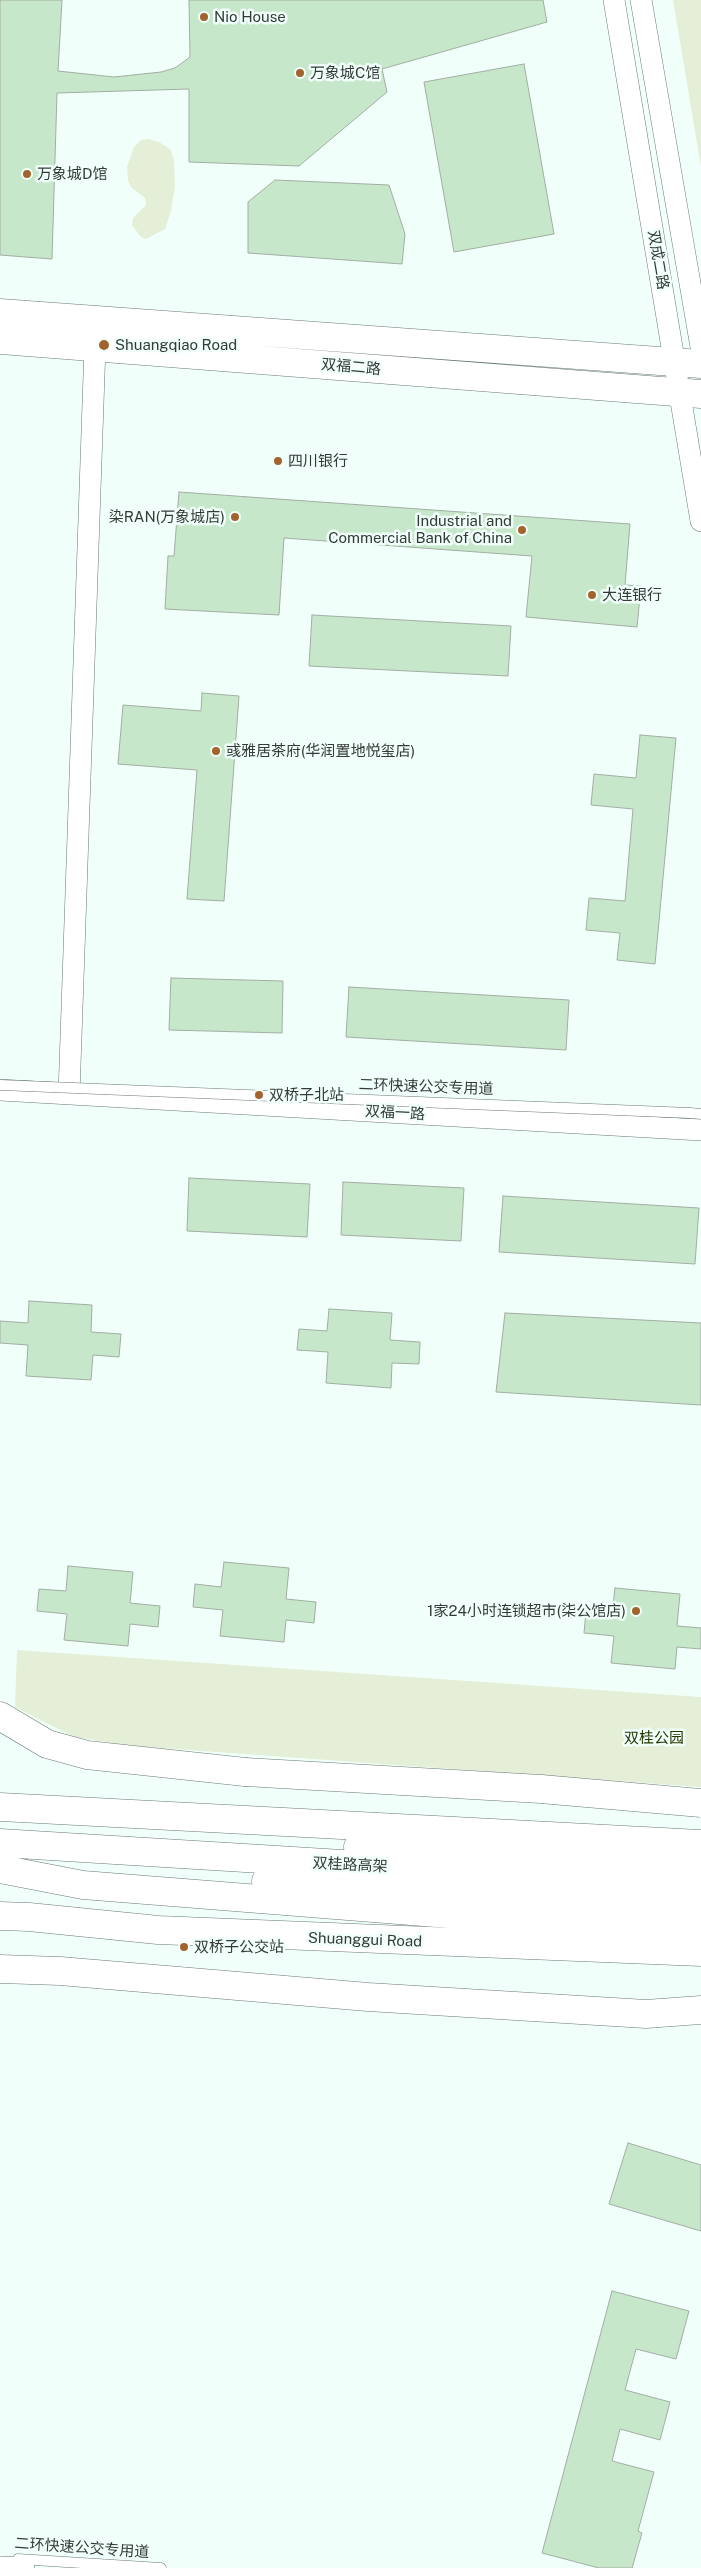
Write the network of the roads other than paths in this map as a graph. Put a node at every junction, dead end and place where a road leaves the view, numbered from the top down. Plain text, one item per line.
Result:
1 (614, 0) edge
2 (641, 0) edge
3 (0, 313) edge
4 (0, 340) edge
5 (95, 346) junction
6 (701, 346) edge
7 (688, 364) edge
8 (691, 394) edge
9 (701, 521) edge
10 (0, 1084) edge
11 (0, 1090) edge
12 (69, 1094) junction
13 (701, 1114) edge
14 (701, 1130) edge
15 (0, 1716) edge
16 (701, 1803) edge
17 (0, 1807) edge
18 (0, 1832) edge
19 (142, 1833) junction
20 (0, 1843) edge
21 (701, 1844) edge
22 (701, 1859) edge
23 (0, 1867) edge
24 (701, 1886) edge
25 (701, 1907) edge
26 (0, 1916) edge
27 (701, 1934) edge
28 (701, 1952) edge
29 (0, 1969) edge
30 (701, 2010) edge
31 (646, 2014) junction
32 (701, 2019) edge
33 (0, 2558) edge
34 (0, 2567) edge
35 (24, 2568) edge
36 (162, 2568) edge

1 - 7 street, 双成二路
2 - 6 street, 双成二路
3 - 7 main road, 双福二路
4 - 5 main road, 双福二路
5 - 8 main road, 双福二路
5 - 12 street
7 - 8 street, 双成二路
8 - 9 street, 双成二路
10 - 13 lane, 二环快速公交专用道, bridge
11 - 12 street, 双福一路
12 - 14 street, 双福一路
15 - 16 main road, bridge
17 - 21 main road
18 - 19 main road
19 - 20 main road
19 - 22 main road
20 - 24 main road, 双桂路高架
23 - 25 main road, 双桂路高架
23 - 27 main road
26 - 28 main road, Shuanggui Road
29 - 31 main road
30 - 31 main road
31 - 32 main road
33 - 36 lane, 二环快速公交专用道
34 - 35 street

